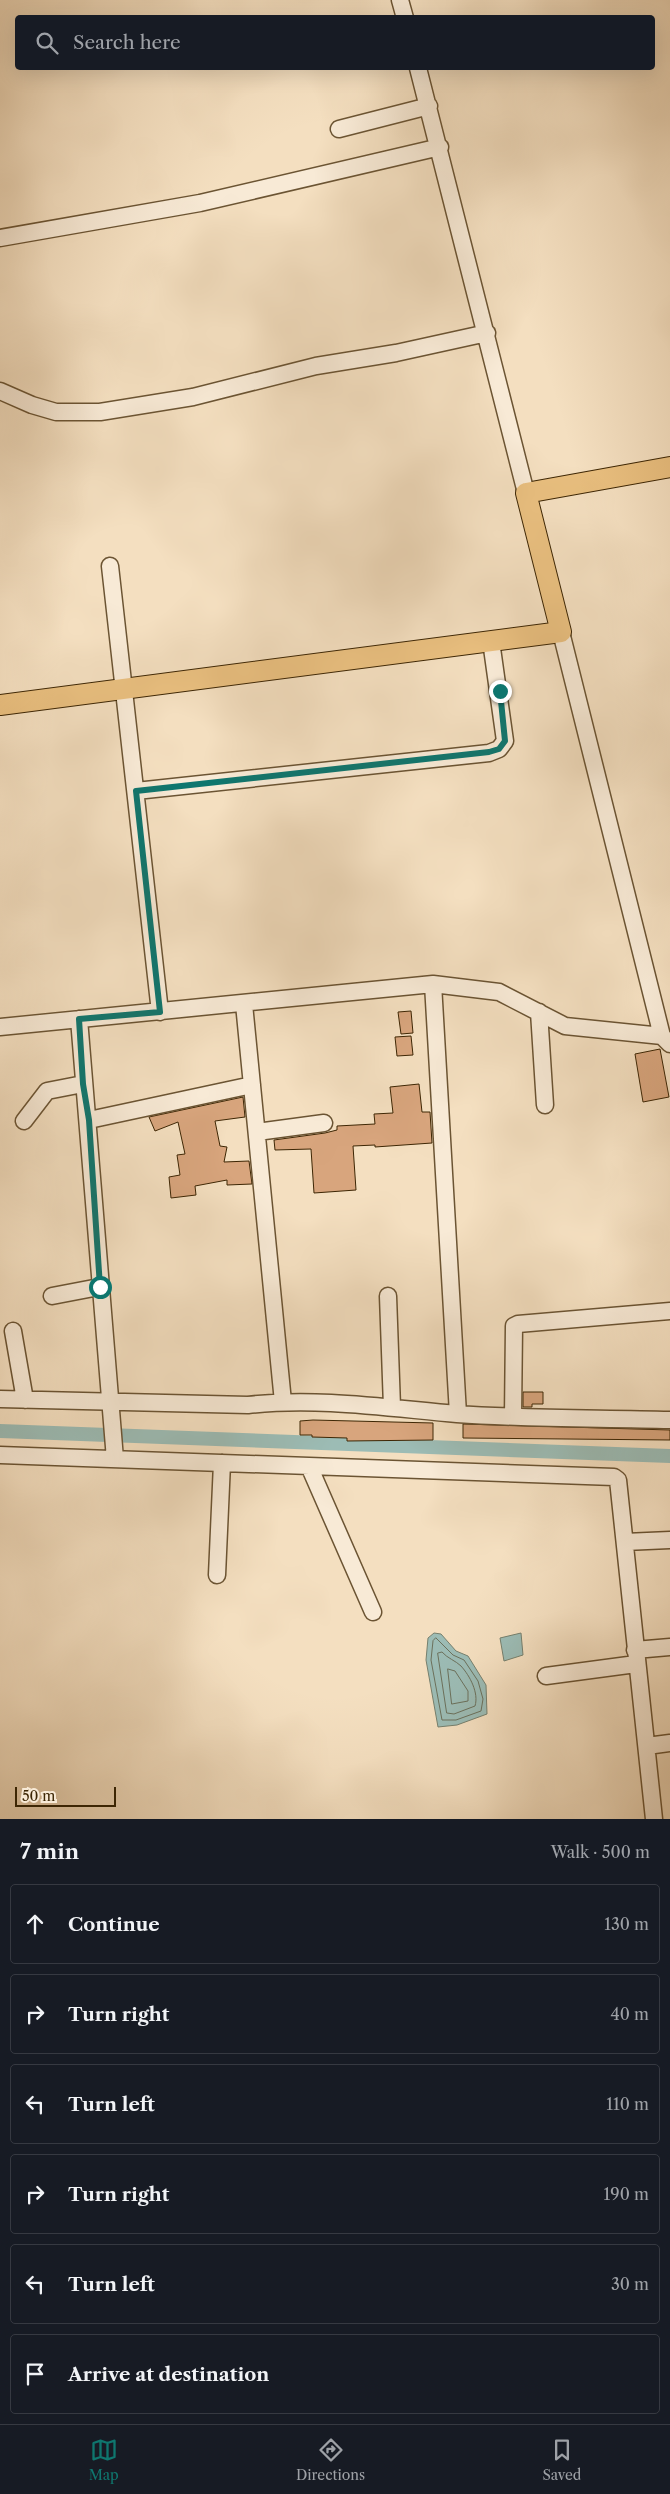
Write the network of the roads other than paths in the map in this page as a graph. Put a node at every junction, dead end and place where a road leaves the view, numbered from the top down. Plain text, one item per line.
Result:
1 (400, 0) edge
2 (403, 15) edge
3 (419, 70) edge
4 (429, 106) junction
5 (339, 129) dead end
6 (440, 147) junction
7 (0, 238) edge
8 (487, 333) junction
9 (0, 391) edge
10 (670, 467) edge
11 (526, 493) junction
12 (110, 566) dead end
13 (561, 632) junction
14 (491, 641) junction
15 (122, 690) junction
16 (0, 705) edge
17 (136, 791) junction
18 (433, 984) junction
19 (244, 1004) junction
20 (160, 1012) junction
21 (539, 1012) junction
22 (79, 1019) junction
23 (0, 1027) edge
24 (666, 1040) edge
25 (83, 1084) junction
26 (252, 1085) junction
27 (545, 1105) dead end
28 (89, 1120) junction
29 (24, 1121) dead end
30 (324, 1122) dead end
31 (257, 1132) junction
32 (100, 1287) junction
33 (52, 1296) dead end
34 (388, 1296) dead end
35 (670, 1312) edge
36 (13, 1330) dead end
37 (0, 1399) edge
38 (25, 1400) junction
39 (283, 1402) junction
40 (392, 1407) junction
41 (111, 1410) junction
42 (458, 1414) junction
43 (513, 1416) junction
44 (670, 1420) edge
45 (114, 1453) junction
46 (0, 1455) edge
47 (222, 1463) junction
48 (309, 1466) junction
49 (670, 1540) edge
50 (625, 1542) junction
51 (217, 1575) dead end
52 (373, 1612) dead end
53 (670, 1647) edge
54 (635, 1657) junction
55 (546, 1676) dead end
56 (670, 1743) edge
57 (647, 1746) junction
58 (654, 1819) edge

1 - 2 street
3 - 4 street
4 - 5 street
4 - 6 street
6 - 7 street
6 - 8 street
8 - 9 street
8 - 11 street
10 - 11 main road
11 - 13 main road
12 - 15 street
13 - 14 main road
13 - 24 street
14 - 15 main road
14 - 17 street
15 - 16 main road
15 - 17 street
17 - 20 street
18 - 19 street
18 - 21 street
18 - 42 street
19 - 20 street
19 - 26 street
20 - 22 street
21 - 24 street
21 - 27 street
22 - 23 street
22 - 25 street
25 - 28 street
25 - 29 street
26 - 28 street
26 - 31 street
28 - 32 street
30 - 31 street
31 - 39 street
32 - 33 street
32 - 41 street
34 - 40 street
35 - 43 street
36 - 38 street
37 - 38 street
38 - 41 street
39 - 40 street
39 - 41 street
40 - 42 street
41 - 45 street
42 - 43 street
43 - 44 street
45 - 46 street
45 - 47 street
47 - 48 street
47 - 51 street
48 - 50 street
48 - 52 street
49 - 50 street
50 - 54 street
53 - 54 street
54 - 55 street
54 - 57 street
56 - 57 street
57 - 58 street

